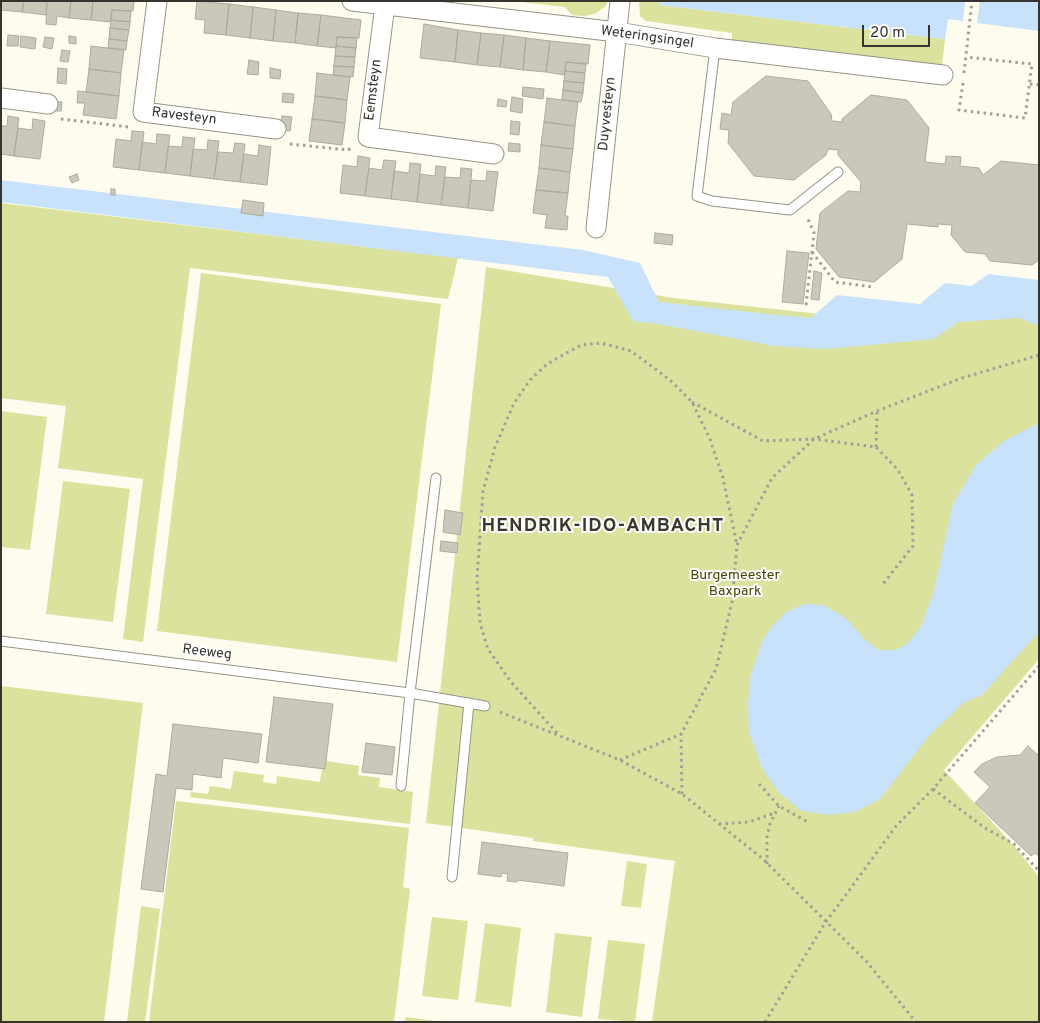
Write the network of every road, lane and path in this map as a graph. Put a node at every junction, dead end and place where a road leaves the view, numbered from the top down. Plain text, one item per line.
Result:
1 (157, 1) edge
2 (352, 1) edge
3 (620, 1) edge
4 (972, 1) edge
5 (385, 5) junction
6 (617, 32) junction
7 (715, 48) junction
8 (966, 57) junction
9 (943, 75) dead end
10 (1030, 84) junction
11 (1039, 85) edge
12 (1, 98) edge
13 (48, 104) joint
14 (143, 112) junction
15 (276, 129) joint
16 (368, 137) junction
17 (494, 154) dead end
18 (838, 172) dead end
19 (790, 210) junction
20 (596, 228) dead end
21 (812, 251) junction
22 (873, 287) dead end
23 (806, 305) dead end
24 (1039, 355) edge
25 (692, 402) junction
26 (877, 411) junction
27 (814, 439) junction
28 (876, 446) junction
29 (436, 478) dead end
30 (737, 545) junction
31 (883, 584) dead end
32 (1, 641) edge
33 (1039, 666) edge
34 (410, 693) junction
35 (469, 703) junction
36 (485, 706) joint
37 (558, 733) junction
38 (681, 734) junction
39 (620, 760) junction
40 (759, 784) dead end
41 (401, 786) dead end
42 (934, 789) junction
43 (682, 794) junction
44 (780, 806) junction
45 (776, 813) junction
46 (808, 822) dead end
47 (719, 824) junction
48 (767, 865) junction
49 (1039, 871) edge
50 (452, 877) dead end
51 (825, 923) junction
52 (765, 1022) edge
53 (916, 1022) edge

1 - 14 street, Ravesteyn
2 - 5 street, Weteringsingel
3 - 6 street, Duyvesteyn
4 - 8 path
5 - 6 street, Weteringsingel
5 - 16 street, Eemsteyn
6 - 7 street, Weteringsingel
6 - 20 street, Duyvesteyn
7 - 9 street, Weteringsingel
7 - 19 lane
8 - 10 path
8 - 10 path
10 - 11 path
12 - 13 street
13 - 14 path
14 - 15 street, Ravesteyn
15 - 16 path
16 - 17 street, Eemsteyn
18 - 19 lane
19 - 21 path
21 - 22 path
21 - 23 path
24 - 26 path
25 - 27 path
25 - 30 path
25 - 37 path
26 - 27 path
26 - 28 path
27 - 28 path
27 - 30 path
28 - 31 path
29 - 34 lane
30 - 38 path
32 - 34 lane, Reeweg
33 - 42 path
34 - 35 lane, Reeweg
34 - 41 lane
35 - 36 lane, Reeweg
35 - 50 lane
36 - 37 path
37 - 39 path
38 - 39 path
38 - 43 path
39 - 43 path
40 - 44 path
42 - 49 path
42 - 51 path
43 - 47 path
44 - 45 path
44 - 46 path
45 - 47 path
45 - 48 path
47 - 48 path
48 - 51 path
51 - 52 path
51 - 53 path

